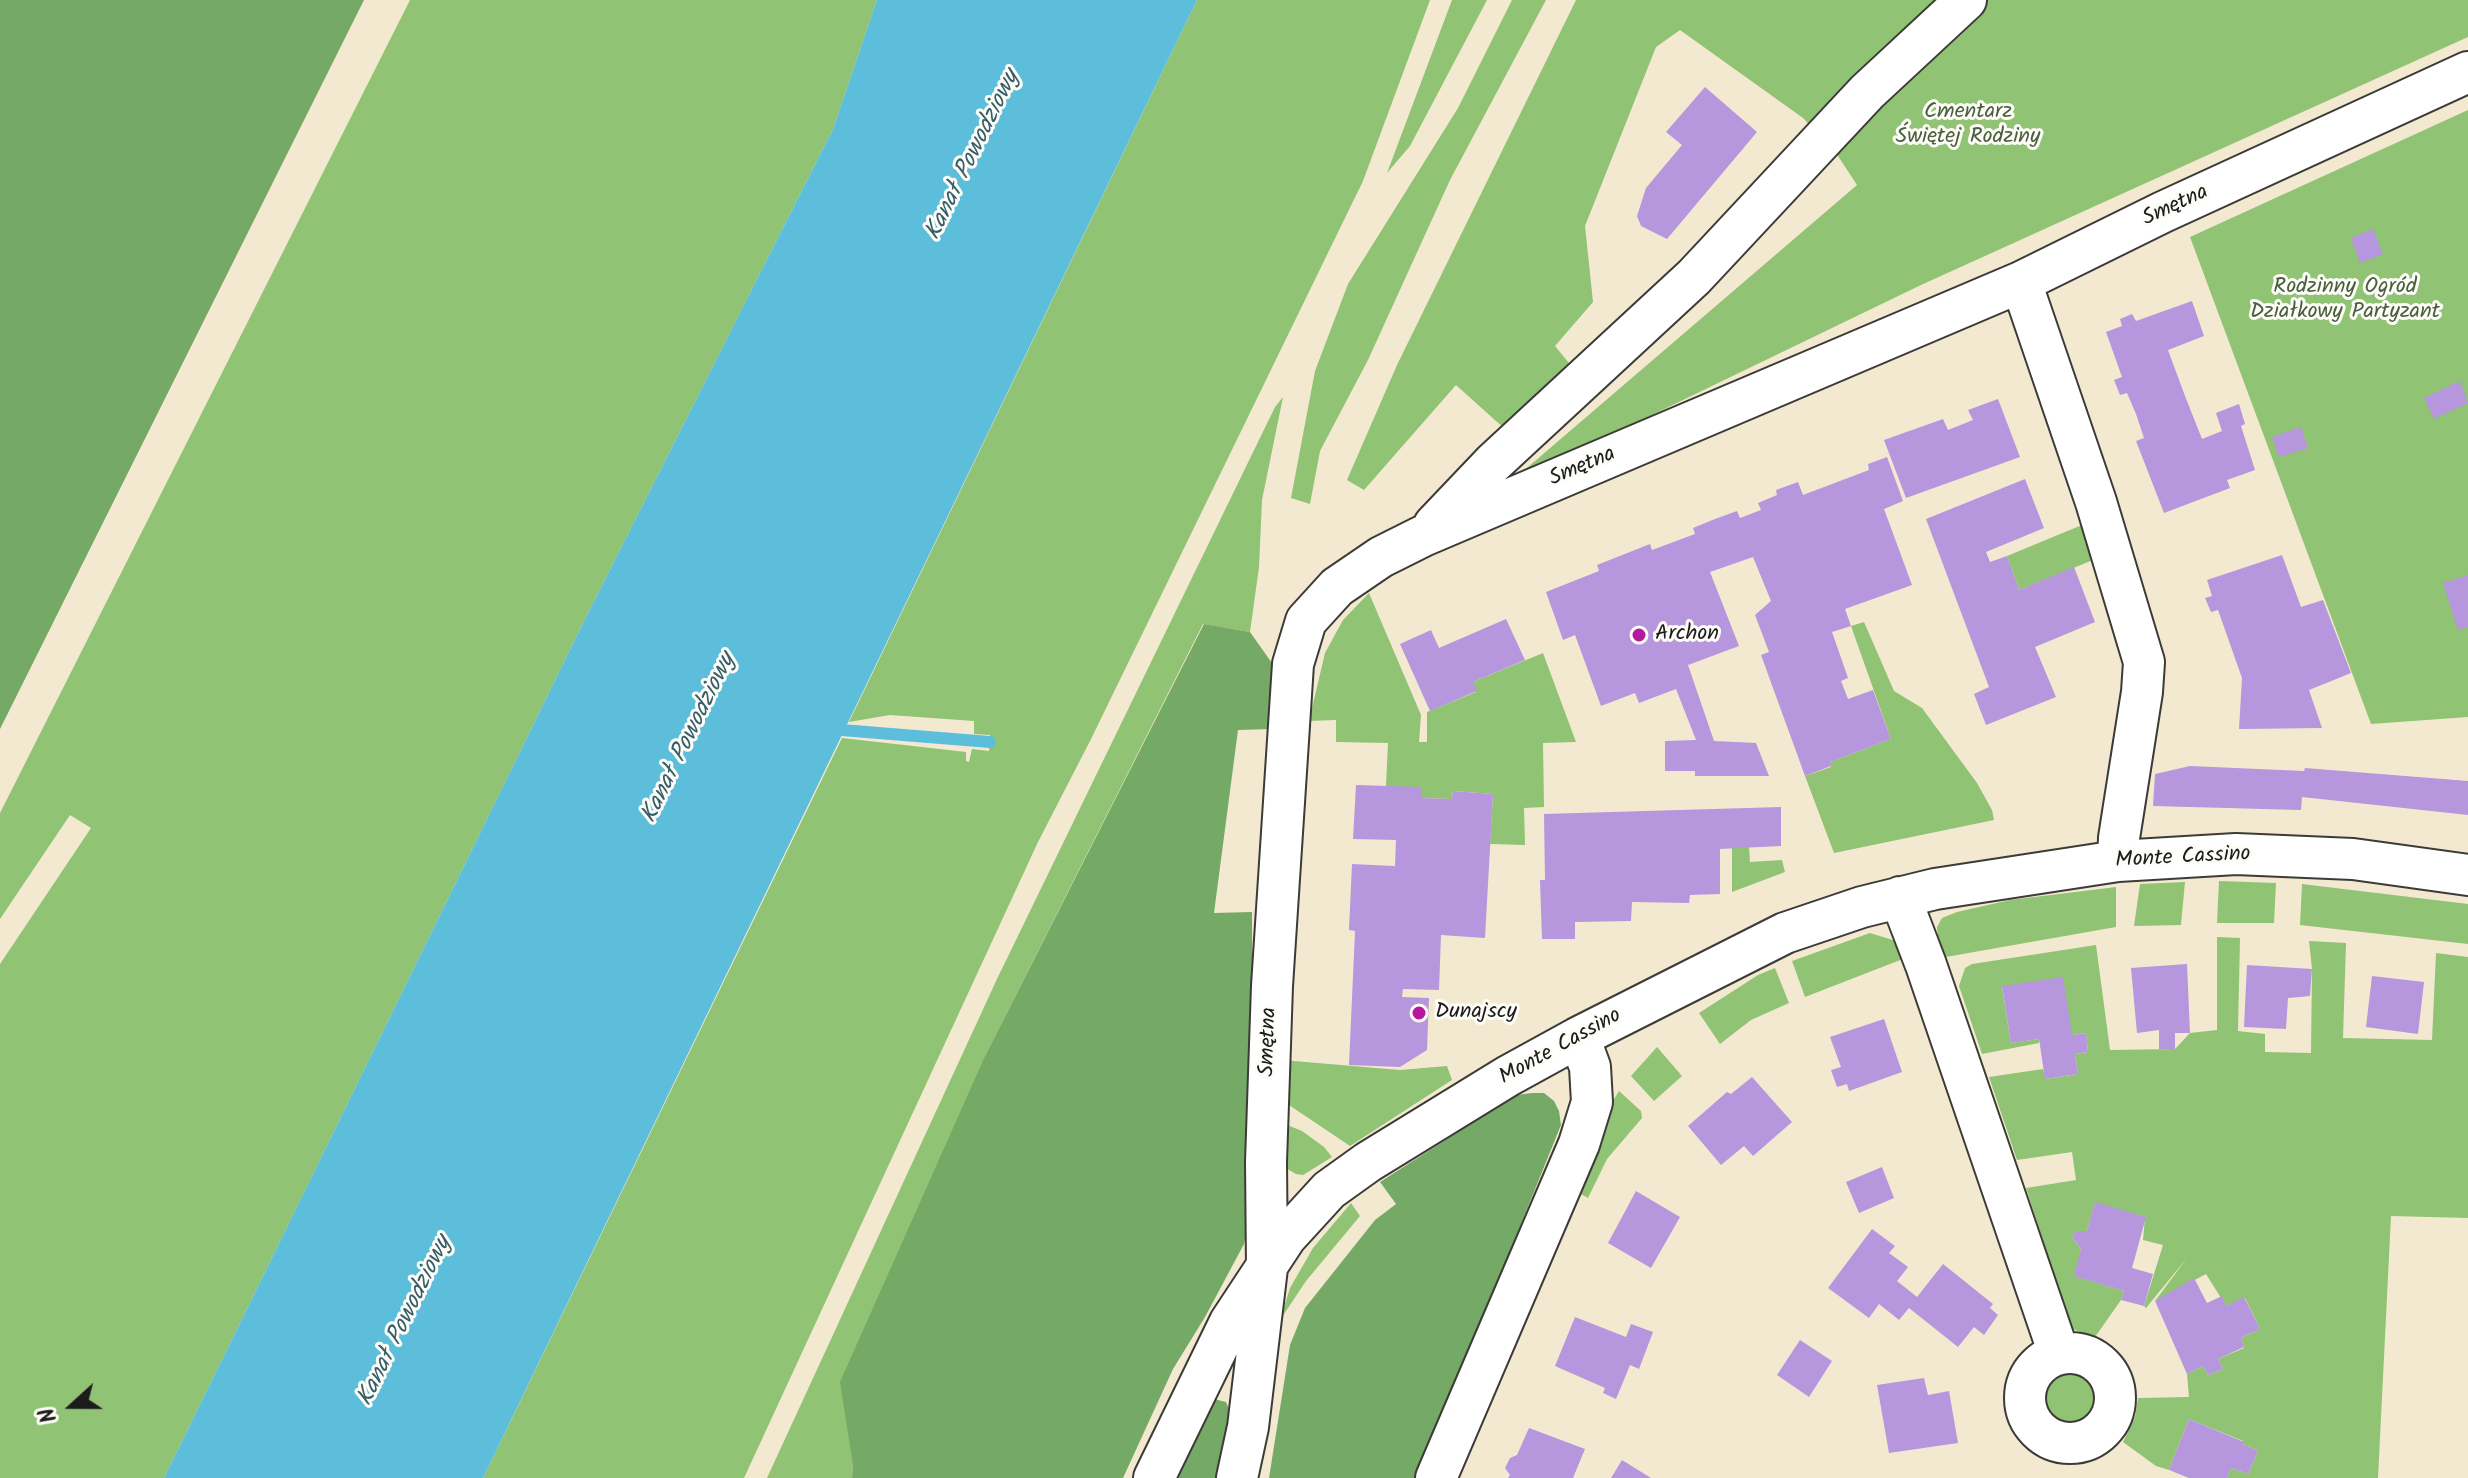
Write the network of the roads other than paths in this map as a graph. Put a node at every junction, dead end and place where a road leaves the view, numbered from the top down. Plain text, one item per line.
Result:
1 (1966, 0) edge
2 (2468, 72) edge
3 (2021, 282) junction
4 (1423, 536) junction
5 (2118, 861) junction
6 (2468, 875) edge
7 (1900, 897) junction
8 (1579, 1037) junction
9 (1267, 1268) junction
10 (2059, 1354) dead end
11 (1154, 1478) edge
12 (1237, 1478) edge
13 (1436, 1478) edge

1 - 4 street
2 - 3 street, Smętna
3 - 4 street, Smętna
3 - 5 street
4 - 9 street, Smętna
5 - 6 street, Monte Cassino
5 - 7 street, Monte Cassino
7 - 8 street, Monte Cassino
7 - 10 street
8 - 9 street, Monte Cassino
8 - 13 street
9 - 11 street, Monte Cassino
9 - 12 street, Monte Cassino

